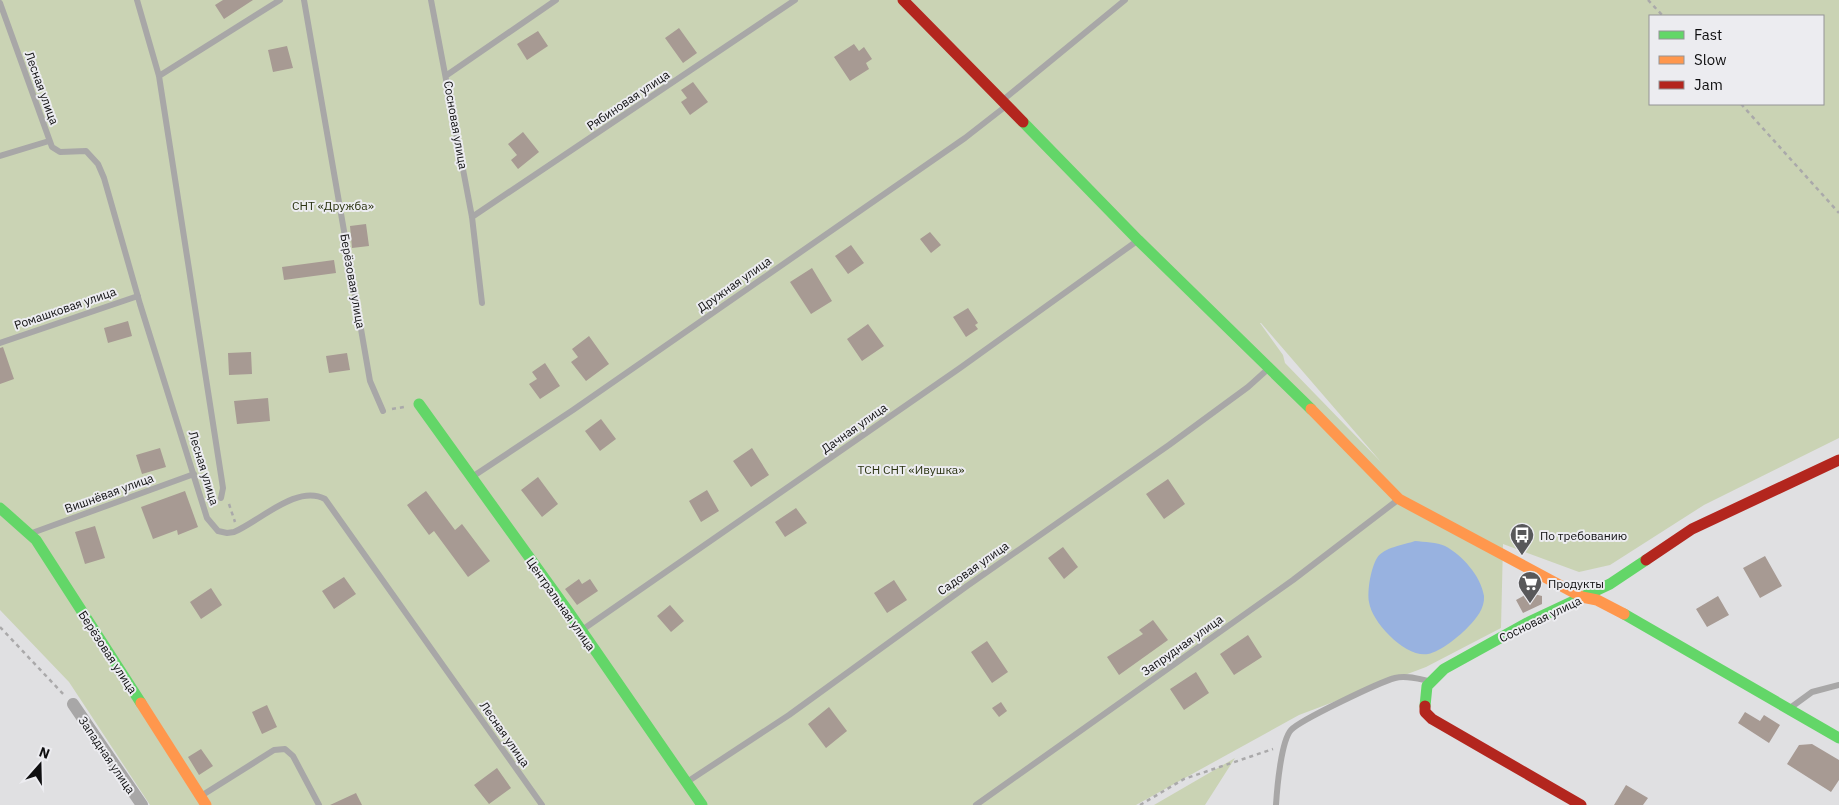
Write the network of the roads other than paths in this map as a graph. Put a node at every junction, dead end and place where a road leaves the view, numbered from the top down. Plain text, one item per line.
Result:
1 (137, 0) edge
2 (280, 0) edge
3 (304, 0) edge
4 (431, 0) edge
5 (556, 0) edge
6 (795, 0) edge
7 (903, 0) edge
8 (1125, 0) edge
9 (0, 3) edge
10 (447, 75) junction
11 (159, 76) junction
12 (1004, 104) junction
13 (49, 141) junction
14 (0, 156) edge
15 (472, 217) junction
16 (1138, 240) junction
17 (138, 296) junction
18 (482, 303) dead end
19 (0, 343) edge
20 (1270, 368) junction
21 (418, 404) road end
22 (383, 411) road end
23 (1839, 460) edge
24 (194, 474) junction
25 (471, 478) junction
26 (222, 495) road end
27 (1398, 499) junction
28 (0, 508) edge
29 (31, 534) junction
30 (1582, 597) junction
31 (581, 631) junction
32 (1431, 681) junction
33 (1839, 686) edge
34 (73, 704) road end
35 (1789, 709) junction
36 (1839, 738) edge
37 (686, 783) junction
38 (203, 801) edge
39 (142, 805) edge
40 (319, 805) edge
41 (542, 805) edge
42 (702, 805) edge
43 (976, 805) edge
44 (1276, 805) edge
45 (1581, 805) edge

1 - 11 lane
2 - 11 lane
3 - 22 lane, Берёзовая улица
4 - 10 lane
5 - 10 lane, Сосновая улица
6 - 15 lane, Рябиновая улица
7 - 12 street
8 - 12 lane, Дружная улица
9 - 13 lane, Лесная улица
10 - 15 lane, Сосновая улица
11 - 26 lane
12 - 16 street
12 - 25 lane, Дружная улица
13 - 14 lane
13 - 17 lane, Лесная улица
15 - 18 lane, Сосновая улица
16 - 20 street
16 - 31 lane, Дачная улица
17 - 19 lane, Ромашковая улица
17 - 24 lane, Лесная улица
20 - 27 street
20 - 37 lane, Садовая улица
21 - 25 street, Центральная улица
23 - 30 street
24 - 29 lane, Вишнёвая улица
24 - 41 lane, Лесная улица
25 - 31 street, Центральная улица
27 - 30 street
27 - 43 lane, Запрудная улица
28 - 29 street, Берёзовая улица
29 - 38 street, Берёзовая улица
30 - 32 street, Сосновая улица
30 - 35 street, Сосновая улица
31 - 37 street, Центральная улица
32 - 44 lane
32 - 45 street
33 - 35 lane
34 - 39 street, Западная улица
35 - 36 street, Сосновая улица
37 - 42 street, Центральная улица
38 - 40 lane

